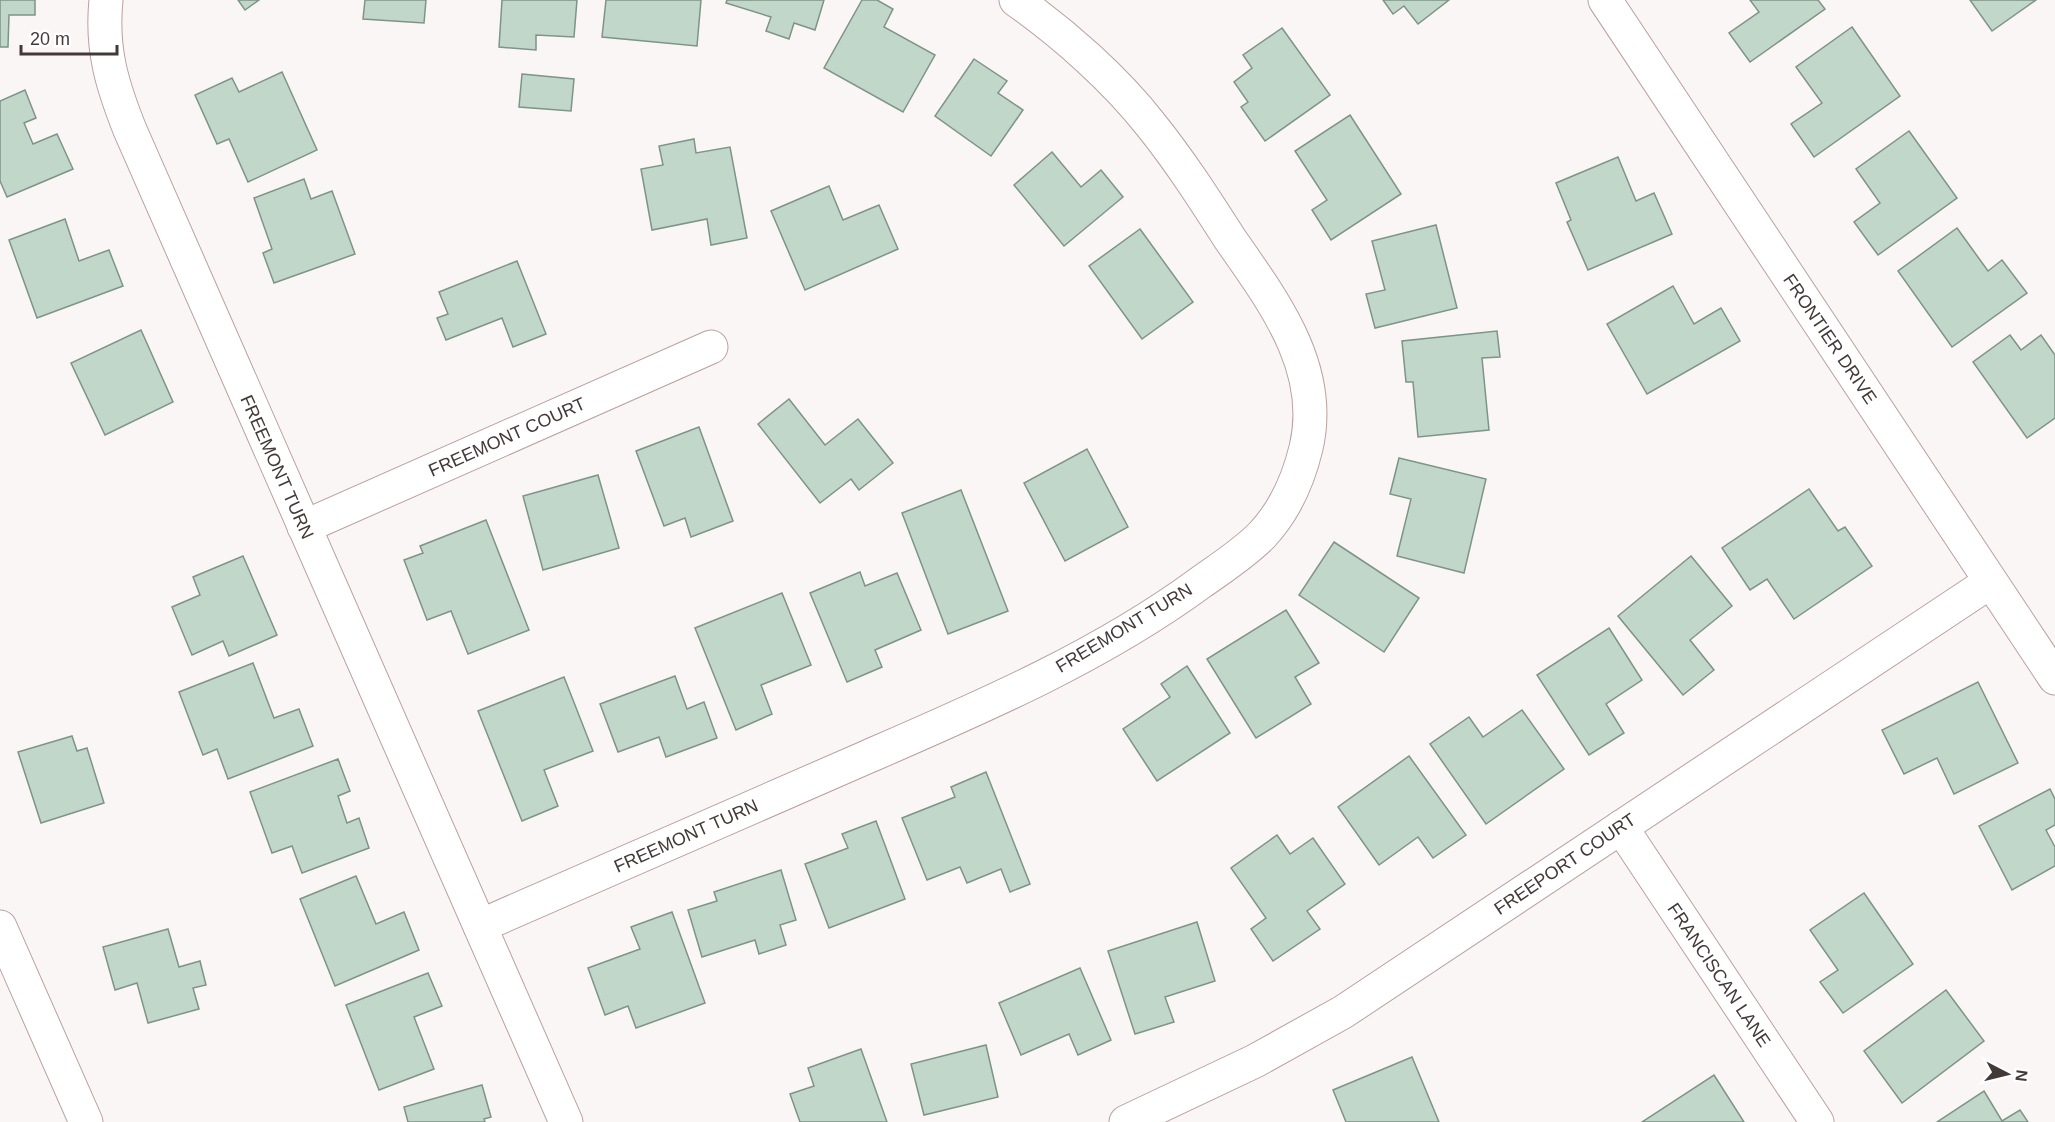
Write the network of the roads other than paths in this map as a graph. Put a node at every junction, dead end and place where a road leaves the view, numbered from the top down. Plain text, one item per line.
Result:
1 (106, 0) edge
2 (1017, 0) edge
3 (1605, 0) edge
4 (711, 347) dead end
5 (304, 527) junction
6 (1990, 582) junction
7 (2055, 678) edge
8 (1621, 827) junction
9 (480, 926) junction
10 (0, 927) edge
11 (86, 1122) edge
12 (566, 1122) edge
13 (1126, 1122) edge
14 (1817, 1122) edge

1 - 5 street, FREEMONT TURN
2 - 9 street, FREEMONT TURN
3 - 6 street, FRONTIER DRIVE
4 - 5 street, FREEMONT COURT
5 - 9 street, FREEMONT TURN
6 - 7 street, FRONTIER DRIVE
6 - 8 street, FREEPORT COURT
8 - 13 street, FREEPORT COURT
8 - 14 street, FRANCISCAN LANE
9 - 12 street, FREEMONT TURN
10 - 11 street

